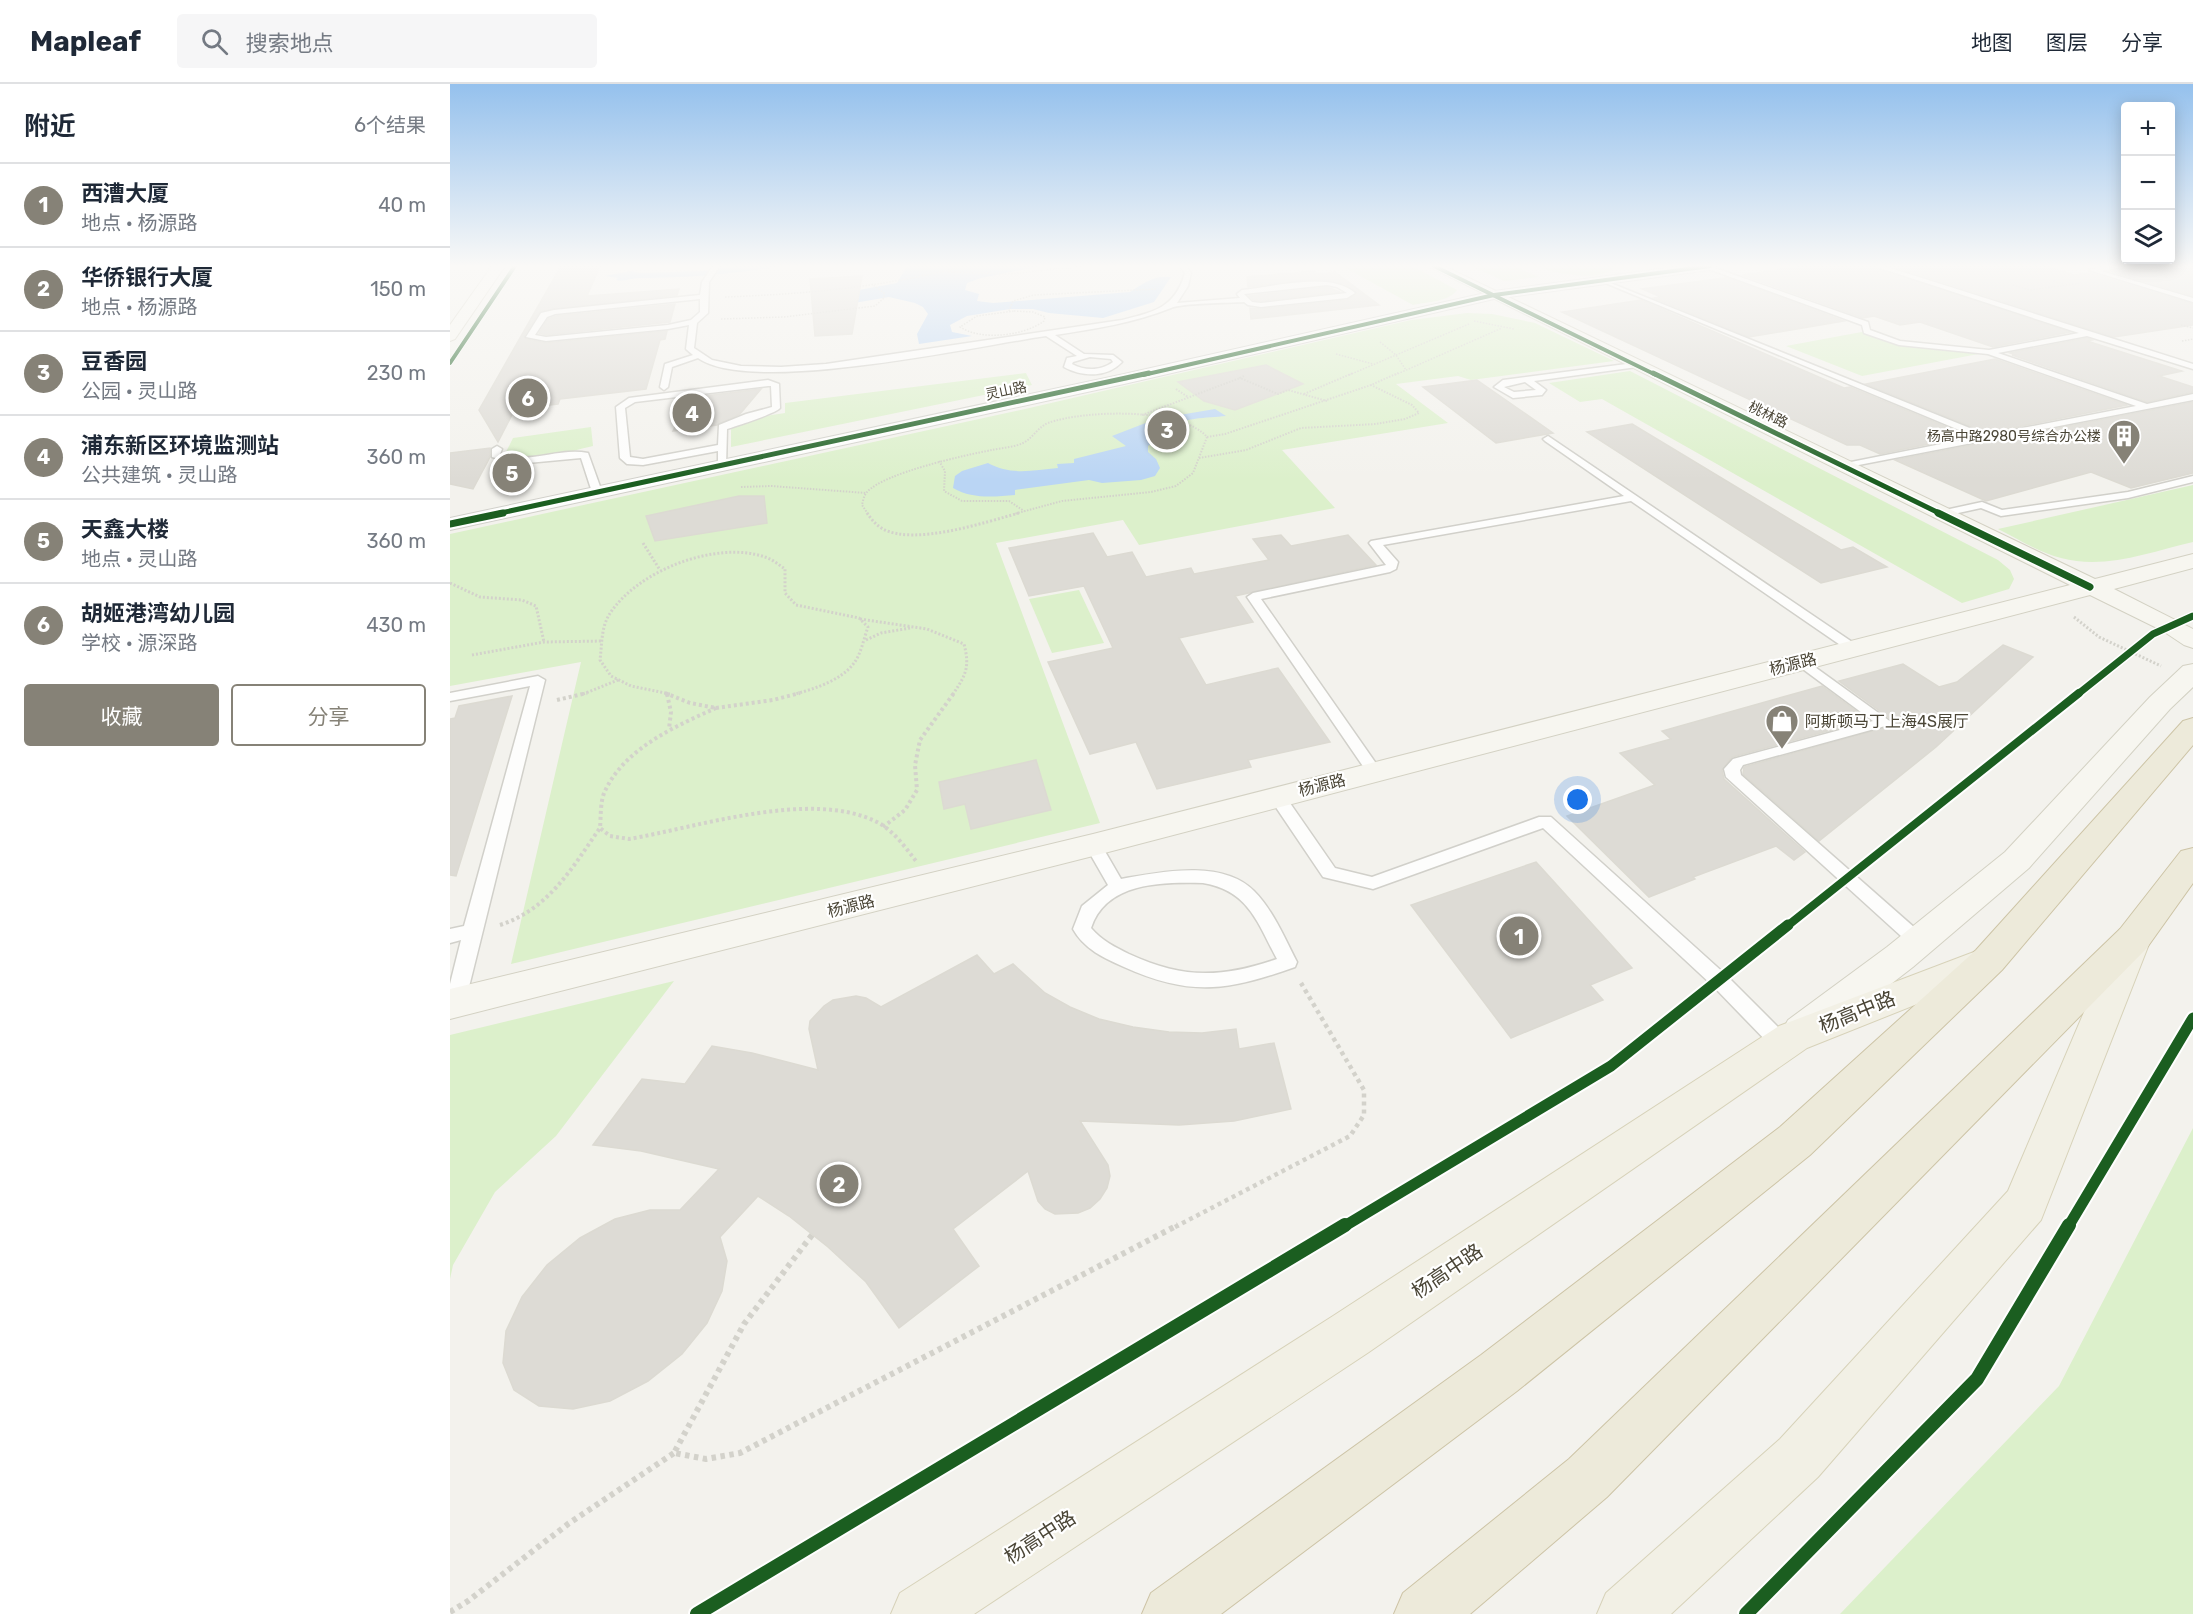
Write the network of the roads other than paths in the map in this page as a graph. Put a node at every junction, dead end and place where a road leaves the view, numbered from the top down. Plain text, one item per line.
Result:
1 (533, 337) edge
2 (562, 337) edge
3 (692, 337) edge
4 (1026, 337) edge
5 (1053, 337) edge
6 (1310, 337) edge
7 (1579, 337) edge
8 (1742, 337) edge
9 (1883, 337) edge
10 (2065, 337) edge
11 (2102, 337) edge
12 (1989, 352) junction
13 (1082, 356) junction
14 (695, 357) junction
15 (1634, 365) junction
16 (2193, 367) edge
17 (1105, 369) junction
18 (1124, 379) junction
19 (1527, 380) dead end
20 (664, 387) dead end
21 (2193, 397) edge
22 (2145, 406) junction
23 (1984, 437) junction
24 (1548, 439) dead end
25 (722, 447) junction
26 (497, 449) dead end
27 (723, 465) junction
28 (1841, 467) junction
29 (2193, 479) edge
30 (597, 492) junction
31 (1634, 497) junction
32 (1940, 514) junction
33 (450, 524) edge
34 (2193, 561) edge
35 (2090, 587) junction
36 (2193, 640) edge
37 (1854, 648) junction
38 (1801, 661) junction
39 (2190, 674) edge
40 (450, 697) edge
41 (2193, 727) edge
42 (1374, 772) junction
43 (1276, 797) junction
44 (1094, 845) junction
45 (2193, 859) edge
46 (1117, 886) junction
47 (472, 931) junction
48 (450, 936) edge
49 (2133, 939) junction
50 (1918, 941) junction
51 (1989, 960) junction
52 (452, 1003) edge
53 (1788, 1041) junction
54 (921, 1614) edge
55 (1172, 1614) edge
56 (1424, 1614) edge
57 (1627, 1614) edge

1 - 2 lane
3 - 14 lane
4 - 14 lane
5 - 13 lane
6 - 18 street, 灵山路
7 - 15 street, 桃林路
8 - 23 lane
9 - 12 lane
10 - 12 lane
11 - 16 lane
12 - 22 lane
13 - 17 lane
13 - 17 lane
14 - 20 lane
15 - 19 lane
15 - 28 street, 桃林路
17 - 18 lane
18 - 27 street, 灵山路
21 - 22 lane
22 - 23 lane
23 - 28 lane
24 - 31 lane
25 - 25 lane
25 - 27 lane
26 - 30 lane
27 - 30 street, 灵山路
28 - 32 street, 桃林路
29 - 32 lane
30 - 33 street, 灵山路
31 - 37 lane
31 - 42 lane
32 - 35 street, 桃林路
34 - 35 street, 杨源路
35 - 36 street, 桃林路
35 - 37 street, 杨源路
37 - 38 street, 杨源路
38 - 42 street, 杨源路
38 - 50 lane
39 - 50 street
40 - 47 lane
41 - 51 highway, 杨高中路
42 - 43 street, 杨源路
43 - 44 street, 杨源路
43 - 53 lane
44 - 46 lane
44 - 52 street, 杨源路
45 - 49 highway
46 - 46 lane
47 - 48 lane
47 - 52 lane
49 - 56 highway
49 - 57 main road
50 - 53 street
51 - 53 main road, 杨高中路
51 - 55 highway, 杨高中路
53 - 54 main road, 杨高中路

